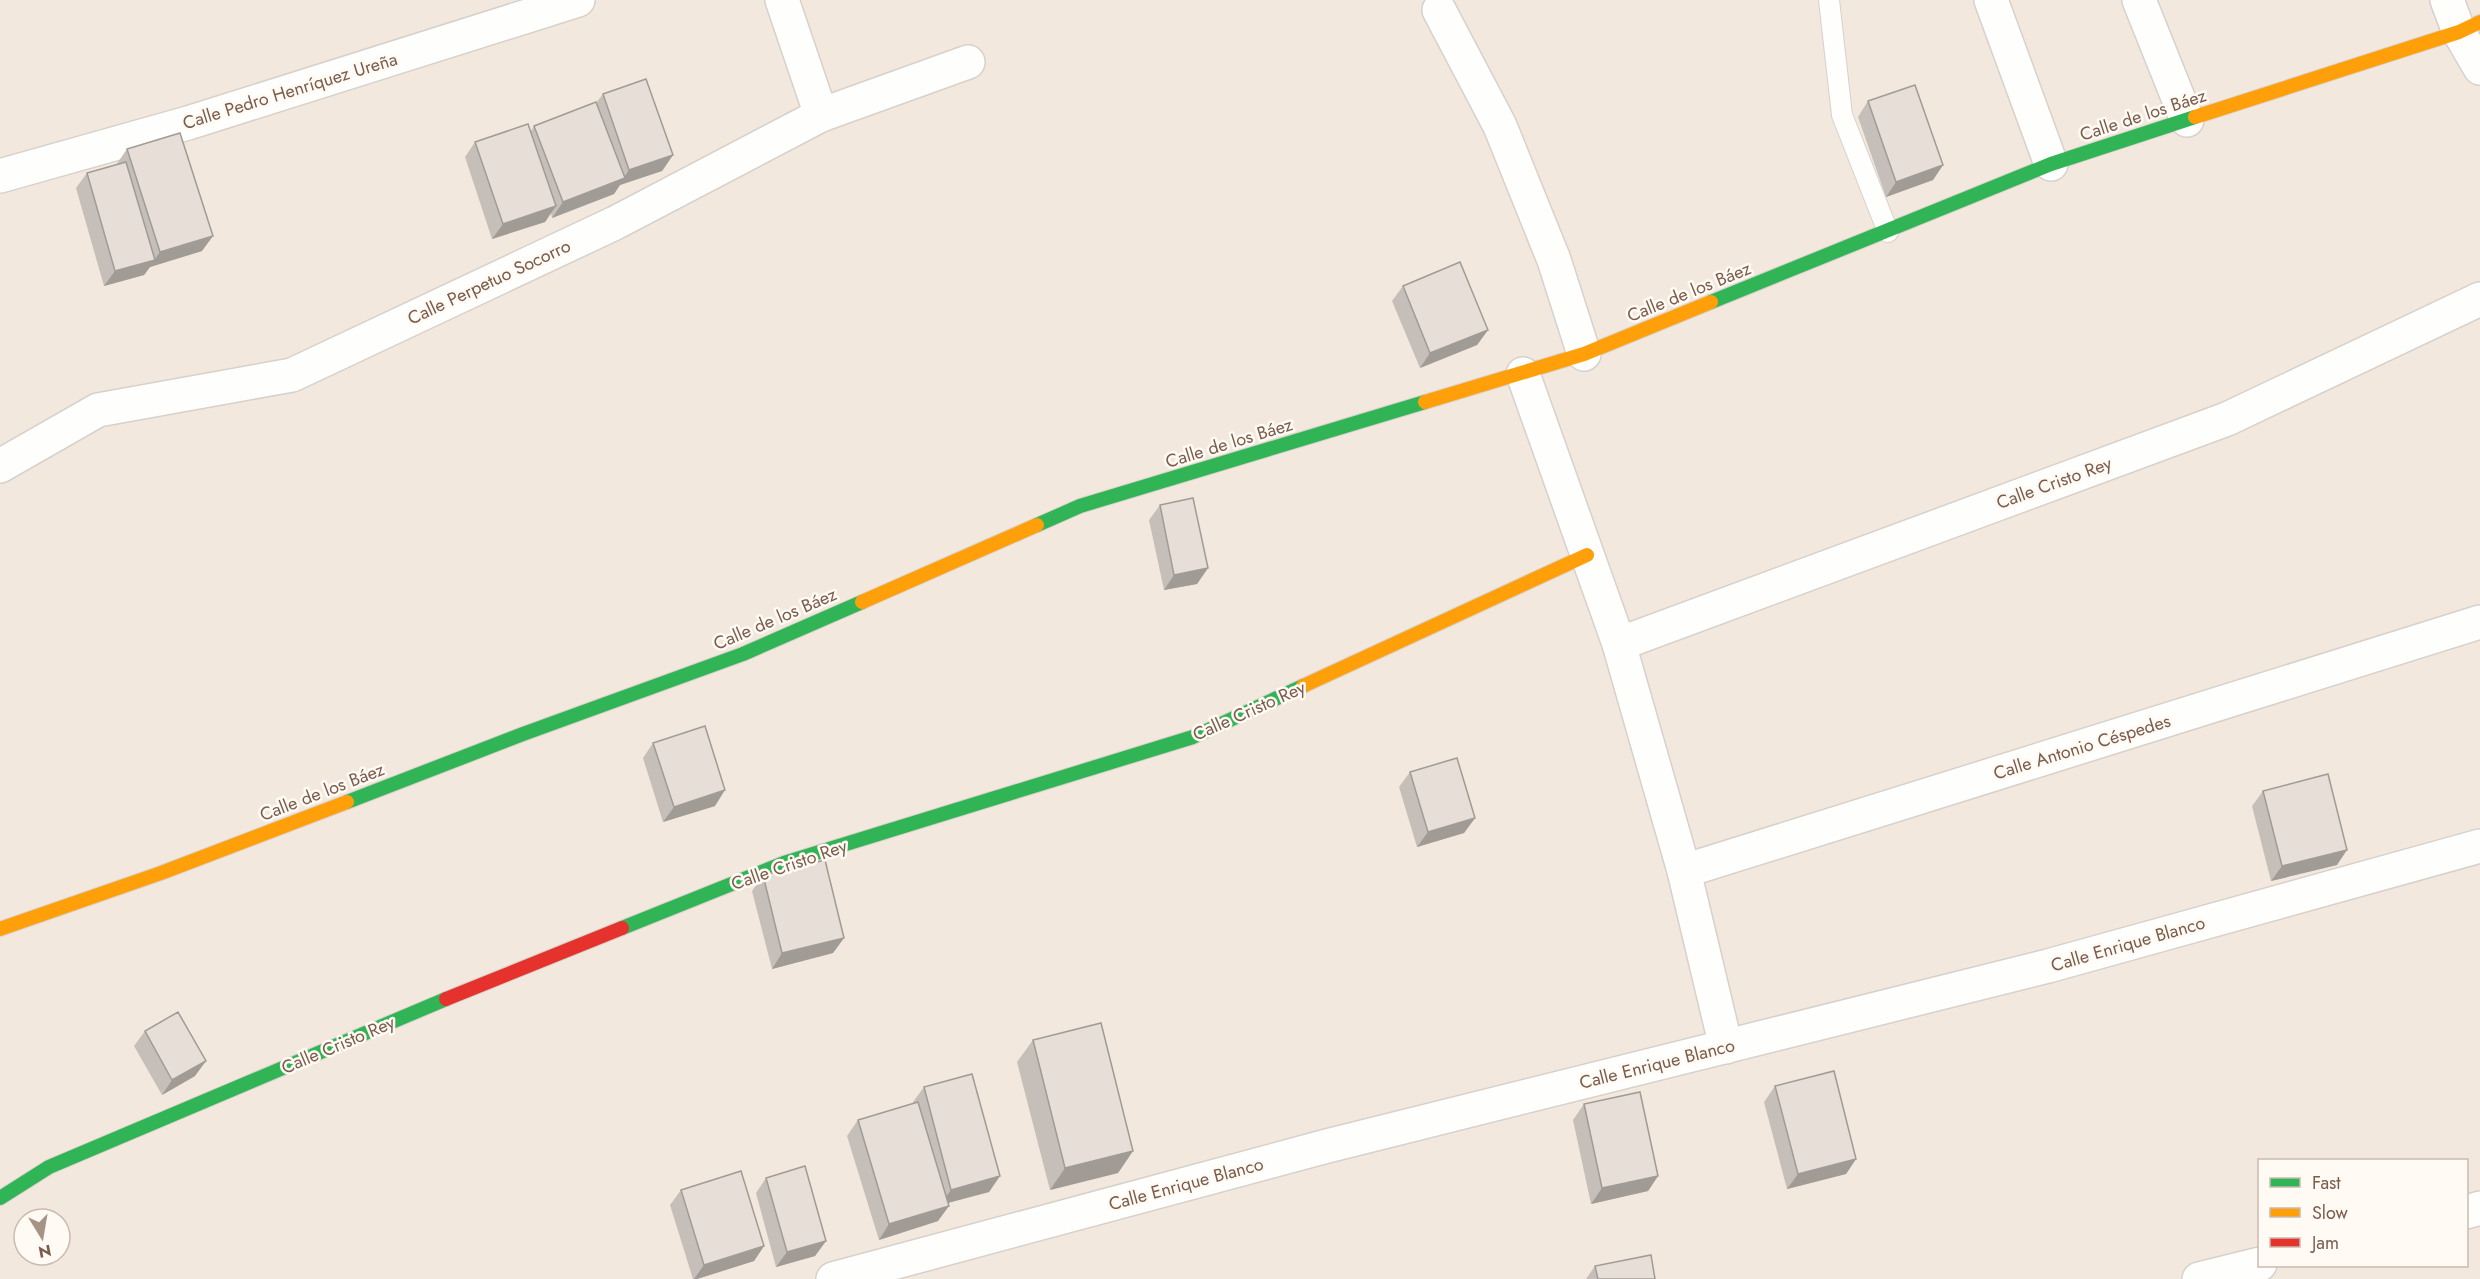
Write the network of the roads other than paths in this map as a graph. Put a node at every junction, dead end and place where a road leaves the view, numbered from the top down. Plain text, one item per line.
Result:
1 (578, 0) edge
2 (782, 0) edge
3 (1829, 0) edge
4 (1991, 0) edge
5 (2139, 0) edge
6 (2447, 0) edge
7 (1439, 10) dead end
8 (2470, 27) edge
9 (968, 62) dead end
10 (2480, 68) edge
11 (821, 115) junction
12 (2187, 120) junction
13 (2051, 164) junction
14 (0, 176) edge
15 (1888, 232) junction
16 (2480, 299) edge
17 (1584, 354) junction
18 (1523, 374) junction
19 (0, 466) edge
20 (1587, 555) junction
21 (2480, 622) edge
22 (1619, 644) junction
23 (2480, 846) edge
24 (1684, 871) junction
25 (0, 929) edge
26 (1726, 1047) junction
27 (0, 1198) edge
28 (2258, 1264) edge
29 (833, 1279) edge
30 (2199, 1279) edge

1 - 14 street, Calle Pedro Henríquez Ureña
2 - 11 street
3 - 15 lane
4 - 13 street
5 - 12 street
6 - 8 street
7 - 17 street
8 - 10 street
8 - 12 street, Calle de los Báez
9 - 11 street, Calle Perpetuo Socorro
11 - 19 street, Calle Perpetuo Socorro
12 - 13 street, Calle de los Báez
13 - 15 street, Calle de los Báez
15 - 17 street, Calle de los Báez
16 - 22 street, Calle Cristo Rey
17 - 18 street, Calle de los Báez
18 - 20 street
18 - 25 street, Calle de los Báez
20 - 22 street
20 - 27 street, Calle Cristo Rey
21 - 24 street, Calle Antonio Céspedes
22 - 24 street
23 - 26 street, Calle Enrique Blanco
24 - 26 street
26 - 29 street, Calle Enrique Blanco
28 - 30 street

